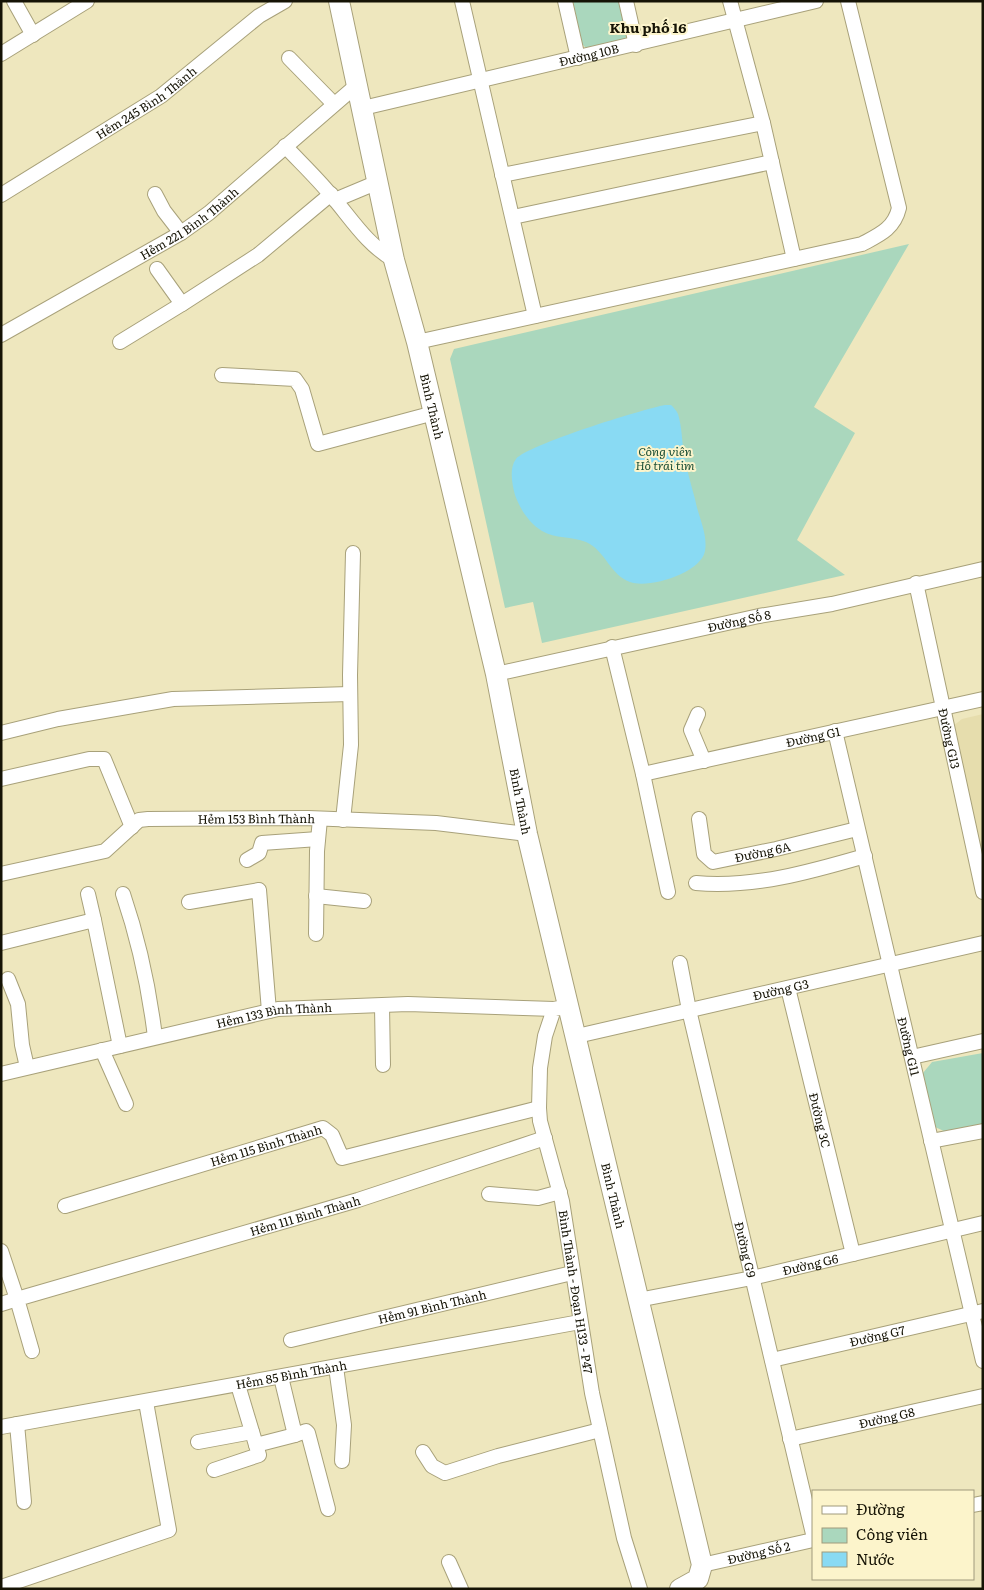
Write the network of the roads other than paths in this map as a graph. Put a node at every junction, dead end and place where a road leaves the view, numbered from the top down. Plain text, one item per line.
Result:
1 (14, 1) edge
2 (87, 1) edge
3 (285, 1) edge
4 (339, 1) edge
5 (462, 1) edge
6 (565, 1) edge
7 (626, 1) edge
8 (730, 1) edge
9 (816, 1) edge
10 (848, 1) edge
11 (734, 20) junction
12 (34, 34) junction
13 (636, 45) junction
14 (1, 54) edge
15 (289, 58) dead end
16 (578, 58) junction
17 (480, 81) junction
18 (357, 85) junction
19 (333, 103) junction
20 (363, 108) junction
21 (763, 123) junction
22 (286, 146) junction
23 (772, 162) junction
24 (502, 175) junction
25 (378, 182) junction
26 (155, 194) dead end
27 (1, 195) edge
28 (333, 197) junction
29 (513, 217) junction
30 (180, 234) junction
31 (794, 259) junction
32 (394, 260) junction
33 (157, 269) dead end
34 (182, 304) junction
35 (536, 316) junction
36 (1, 335) edge
37 (120, 342) dead end
38 (417, 342) junction
39 (222, 375) dead end
40 (434, 413) junction
41 (353, 552) dead end
42 (983, 569) edge
43 (916, 583) junction
44 (612, 647) junction
45 (496, 674) junction
46 (350, 694) junction
47 (983, 699) edge
48 (941, 708) junction
49 (698, 714) dead end
50 (836, 731) junction
51 (1, 733) edge
52 (704, 761) junction
53 (643, 774) junction
54 (1, 780) edge
55 (320, 819) junction
56 (699, 819) dead end
57 (343, 820) junction
58 (132, 826) junction
59 (857, 829) junction
60 (527, 834) junction
61 (318, 839) junction
62 (865, 856) junction
63 (247, 860) dead end
64 (1, 874) edge
65 (696, 883) dead end
66 (668, 892) dead end
67 (983, 892) edge
68 (88, 894) dead end
69 (123, 894) dead end
70 (316, 896) junction
71 (364, 901) dead end
72 (189, 902) dead end
73 (94, 920) junction
74 (316, 934) dead end
75 (1, 943) edge
76 (983, 943) edge
77 (680, 963) dead end
78 (890, 965) junction
79 (8, 979) dead end
80 (788, 988) junction
81 (382, 1006) junction
82 (562, 1008) junction
83 (689, 1010) junction
84 (268, 1011) junction
85 (577, 1036) junction
86 (155, 1037) junction
87 (983, 1041) edge
88 (120, 1046) junction
89 (102, 1050) junction
90 (912, 1057) junction
91 (383, 1065) dead end
92 (27, 1067) junction
93 (1, 1074) edge
94 (126, 1104) dead end
95 (539, 1108) junction
96 (983, 1131) edge
97 (545, 1138) junction
98 (932, 1142) junction
99 (560, 1192) junction
100 (489, 1194) dead end
101 (65, 1206) dead end
102 (983, 1223) edge
103 (952, 1230) junction
104 (1, 1251) edge
105 (853, 1254) junction
106 (572, 1273) junction
107 (752, 1278) junction
108 (17, 1299) junction
109 (638, 1300) junction
110 (1, 1304) edge
111 (977, 1312) edge
112 (580, 1322) junction
113 (290, 1340) dead end
114 (32, 1350) dead end
115 (772, 1360) junction
116 (983, 1361) edge
117 (336, 1367) junction
118 (281, 1377) junction
119 (238, 1385) junction
120 (983, 1396) edge
121 (146, 1402) junction
122 (17, 1424) junction
123 (1, 1427) edge
124 (600, 1430) junction
125 (252, 1432) junction
126 (295, 1435) junction
127 (790, 1439) junction
128 (198, 1442) dead end
129 (256, 1445) junction
130 (423, 1452) dead end
131 (342, 1461) dead end
132 (214, 1470) dead end
133 (24, 1502) dead end
134 (328, 1509) dead end
135 (812, 1530) edge
136 (812, 1540) edge
137 (449, 1562) dead end
138 (700, 1578) edge
139 (1, 1586) edge
140 (461, 1589) edge
141 (640, 1589) edge
142 (680, 1589) edge

1 - 12 street
2 - 12 street
3 - 27 street, Hẻm 245 Bình Thành
4 - 18 street, Bình Thành
5 - 17 street
6 - 16 street
7 - 13 street
8 - 11 street
9 - 11 street, Đường 10B
10 - 31 street
11 - 13 street, Đường 10B
11 - 21 street
12 - 14 street
13 - 16 street, Đường 10B
15 - 19 street
16 - 17 street, Đường 10B
17 - 20 street, Đường 10B
17 - 24 street
18 - 19 street, Hẻm 221 Bình Thành
18 - 20 street, Bình Thành
19 - 22 street, Hẻm 221 Bình Thành
20 - 25 street, Bình Thành
21 - 23 street
21 - 24 street
22 - 28 street
22 - 30 street, Hẻm 221 Bình Thành
23 - 29 street
23 - 31 street
24 - 29 street
25 - 28 street
25 - 32 street, Bình Thành
26 - 30 street
28 - 32 street
28 - 34 street
29 - 35 street
30 - 36 street, Hẻm 221 Bình Thành
31 - 35 street
32 - 38 street, Bình Thành
33 - 34 street
34 - 37 street
35 - 38 street
38 - 40 street, Bình Thành
39 - 40 street
40 - 45 street, Bình Thành
41 - 46 street
42 - 43 street, Đường Số 8
43 - 44 street, Đường Số 8
43 - 48 street, Đường G13
44 - 45 street, Đường Số 8
44 - 53 street
45 - 60 street, Bình Thành
46 - 51 street
46 - 57 street
47 - 48 street, Đường G1
48 - 50 street, Đường G1
48 - 67 street, Đường G13
49 - 52 street
50 - 52 street, Đường G1
50 - 59 street, Đường G11
52 - 53 street, Đường G1
53 - 66 street
54 - 58 street
55 - 57 street, Hẻm 153 Bình Thành
55 - 58 street, Hẻm 153 Bình Thành
55 - 61 street
56 - 59 street, Đường 6A
57 - 60 street, Hẻm 153 Bình Thành
58 - 64 street, Hẻm 153 Bình Thành
59 - 62 street, Đường G11
60 - 82 street, Bình Thành
61 - 63 street
61 - 70 street
62 - 65 street
62 - 78 street, Đường G11
68 - 73 street
69 - 86 street
70 - 71 street
70 - 74 street
72 - 84 street
73 - 75 street
73 - 88 street
76 - 78 street, Đường G3
77 - 83 street, Đường G9
78 - 80 street, Đường G3
78 - 90 street, Đường G11
79 - 92 street
80 - 83 street, Đường G3
80 - 105 street, Đường 3C
81 - 82 street, Hẻm 133 Bình Thành
81 - 84 street, Hẻm 133 Bình Thành
81 - 91 street
82 - 85 street, Bình Thành
82 - 95 street, Bình Thành - Đoạn H133 - P47
83 - 85 street, Đường G3
83 - 107 street, Đường G9
84 - 86 street, Hẻm 133 Bình Thành
85 - 109 street, Bình Thành
86 - 88 street, Hẻm 133 Bình Thành
87 - 90 street
88 - 89 street, Hẻm 133 Bình Thành
89 - 92 street, Hẻm 133 Bình Thành
89 - 94 street
90 - 98 street, Đường G11
92 - 93 street, Hẻm 133 Bình Thành
95 - 97 street, Bình Thành - Đoạn H133 - P47
95 - 101 street, Hẻm 115 Bình Thành
96 - 98 street
97 - 99 street, Bình Thành - Đoạn H133 - P47
97 - 108 street, Hẻm 111 Bình Thành
98 - 103 street, Đường G11
99 - 100 street
99 - 106 street, Bình Thành - Đoạn H133 - P47
102 - 103 street, Đường G6
103 - 105 street, Đường G6
103 - 111 street, Đường G11
104 - 108 street
105 - 107 street, Đường G6
106 - 112 street, Bình Thành - Đoạn H133 - P47
106 - 113 street, Hẻm 91 Bình Thành
107 - 109 street, Đường G6
107 - 115 street, Đường G9
108 - 110 street
108 - 114 street
109 - 138 street, Bình Thành
111 - 115 street, Đường G7
111 - 116 street, Đường G11
112 - 117 street, Hẻm 85 Bình Thành
112 - 124 street, Bình Thành - Đoạn H133 - P47
115 - 127 street, Đường G9
117 - 118 street, Hẻm 85 Bình Thành
117 - 131 street
118 - 119 street, Hẻm 85 Bình Thành
118 - 126 street
119 - 121 street, Hẻm 85 Bình Thành
119 - 125 street
120 - 127 street, Đường G8
121 - 122 street, Hẻm 85 Bình Thành
121 - 139 street
122 - 123 street, Hẻm 85 Bình Thành
122 - 133 street
124 - 130 street
124 - 141 street, Bình Thành - Đoạn H133 - P47
125 - 128 street
125 - 129 street
126 - 129 street
126 - 134 street
127 - 135 street, Đường G9
129 - 132 street
136 - 138 street, Đường Số 2
137 - 140 street
138 - 142 street

